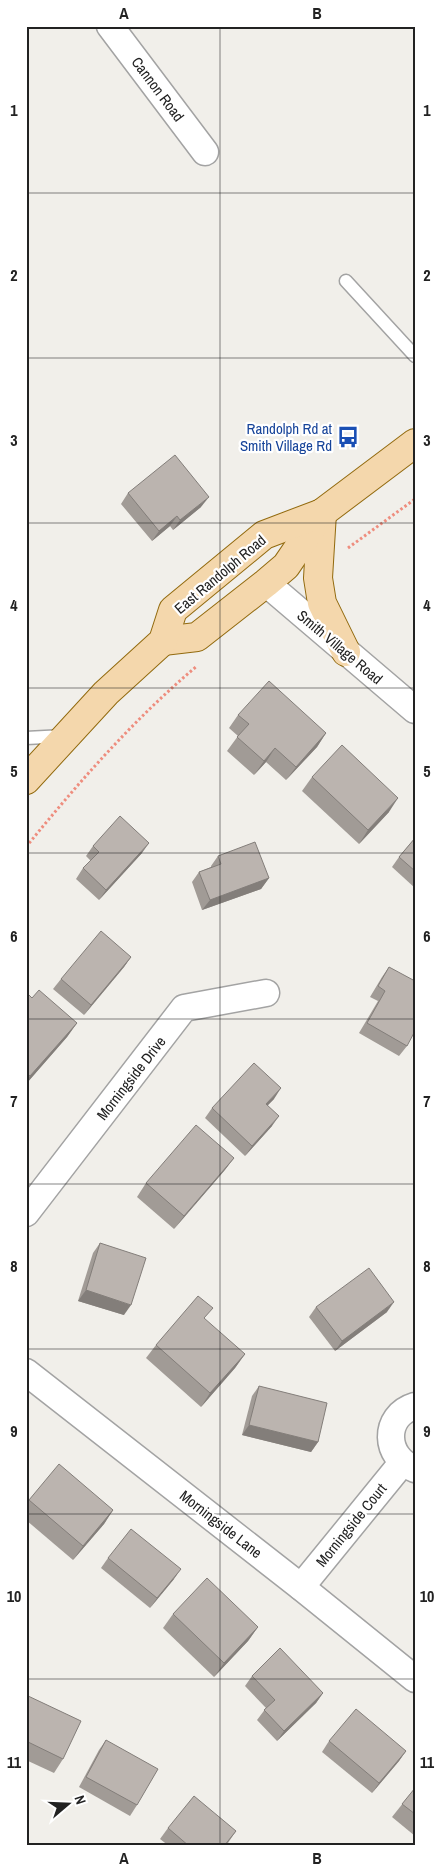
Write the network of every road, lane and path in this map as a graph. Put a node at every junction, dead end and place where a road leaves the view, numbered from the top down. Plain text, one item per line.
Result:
1 (110, 26) edge
2 (205, 152) dead end
3 (346, 281) dead end
4 (415, 356) edge
5 (415, 443) edge
6 (415, 498) edge
7 (322, 513) junction
8 (318, 578) junction
9 (266, 583) junction
10 (163, 640) junction
11 (346, 652) junction
12 (201, 662) dead end
13 (415, 710) edge
14 (66, 736) junction
15 (26, 738) edge
16 (26, 780) edge
17 (26, 847) edge
18 (266, 993) dead end
19 (26, 1212) edge
20 (26, 1372) edge
21 (415, 1406) edge
22 (408, 1466) edge
23 (301, 1587) junction
24 (415, 1679) edge

1 - 2 street, Cannon Road
3 - 4 lane
5 - 7 main road, East Randolph Road
6 - 8 path
7 - 8 main road
7 - 9 main road, East Randolph Road
7 - 10 main road, East Randolph Road
8 - 11 main road
9 - 10 main road, East Randolph Road
9 - 11 street, Smith Village Road
10 - 14 main road, East Randolph Road
11 - 13 street, Smith Village Road
12 - 17 path
14 - 15 lane
14 - 16 main road, East Randolph Road
18 - 19 street, Morningside Drive
20 - 23 street, Morningside Lane
21 - 22 street, Morningside Court
22 - 23 street, Morningside Court
23 - 24 street, Morningside Lane

